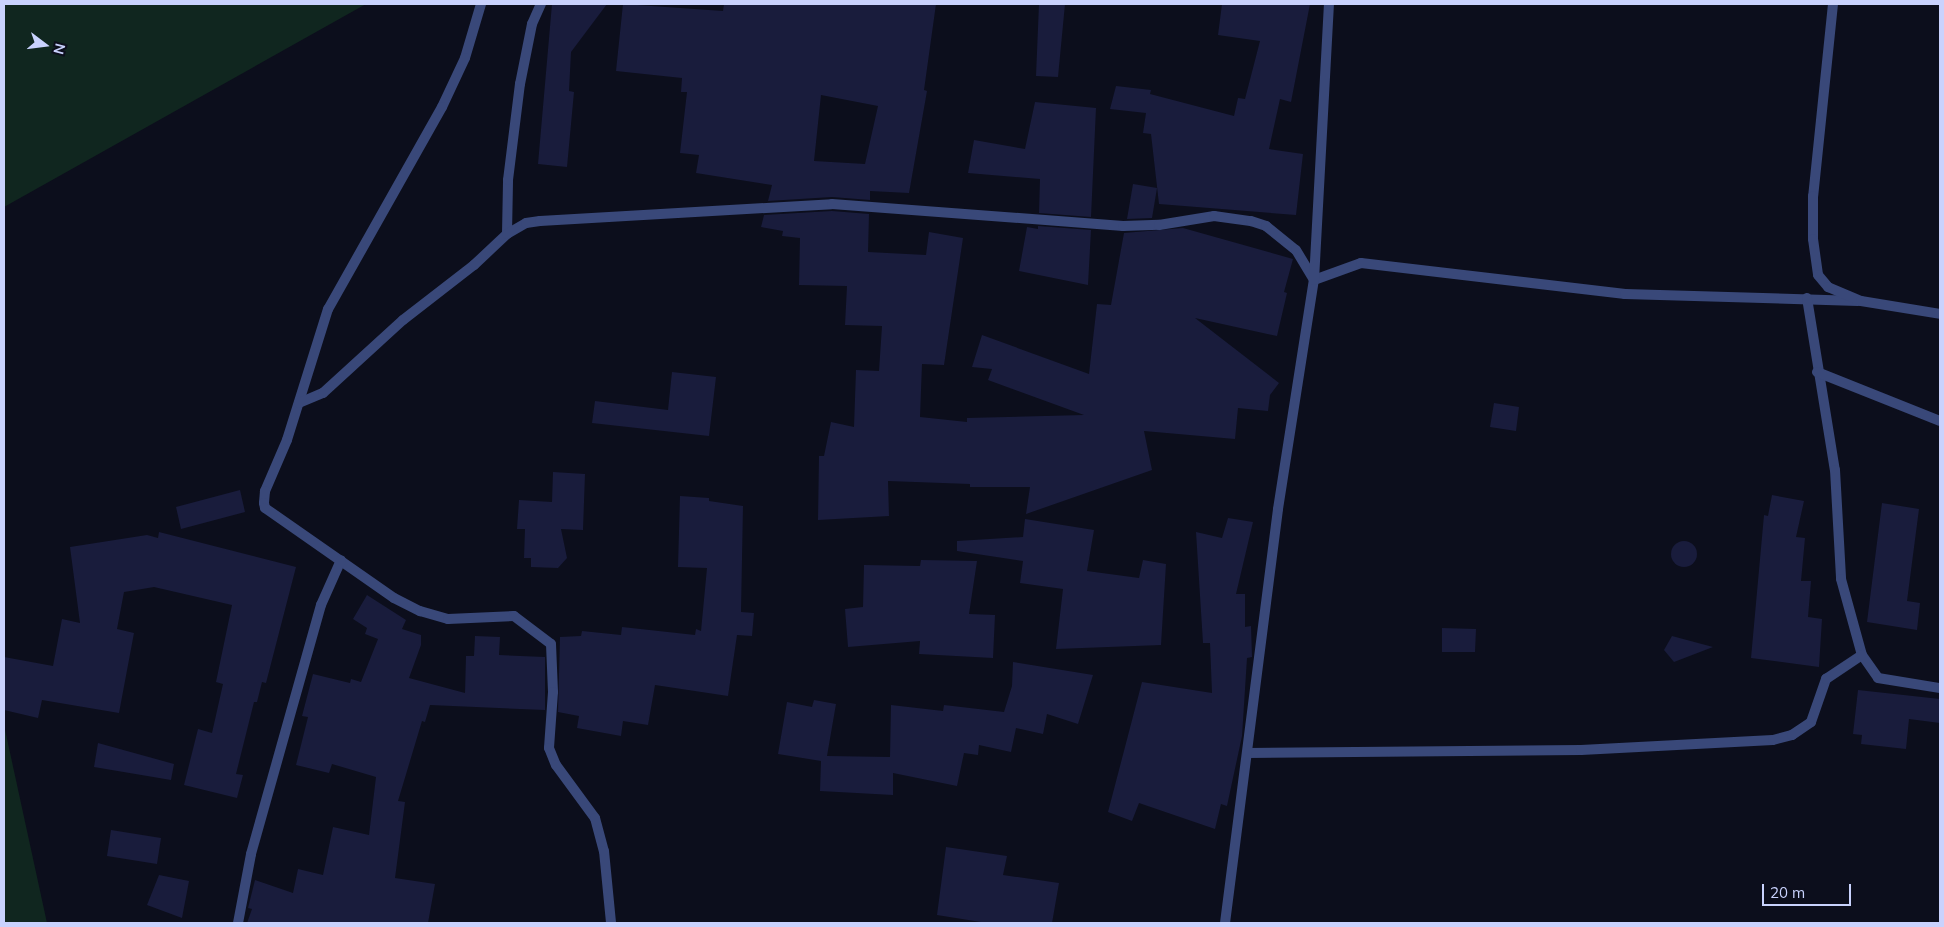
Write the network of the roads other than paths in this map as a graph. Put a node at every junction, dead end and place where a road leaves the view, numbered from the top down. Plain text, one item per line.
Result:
1 (481, 4) edge
2 (541, 4) edge
3 (1329, 4) edge
4 (1833, 4) edge
5 (507, 234) junction
6 (1314, 280) junction
7 (1807, 298) junction
8 (1861, 301) junction
9 (1940, 314) edge
10 (1817, 372) junction
11 (299, 403) junction
12 (1940, 421) edge
13 (341, 560) junction
14 (1862, 655) junction
15 (1940, 688) edge
16 (1248, 753) junction
17 (238, 923) edge
18 (611, 923) edge
19 (1225, 923) edge

1 - 11 street
2 - 5 street
3 - 6 street
4 - 8 street
5 - 6 street
5 - 11 street
6 - 7 street
6 - 16 street
7 - 8 street
7 - 10 street
8 - 9 street
10 - 12 street
10 - 14 street
11 - 13 street
13 - 17 street
13 - 18 street
14 - 15 street
14 - 16 street
16 - 19 street

